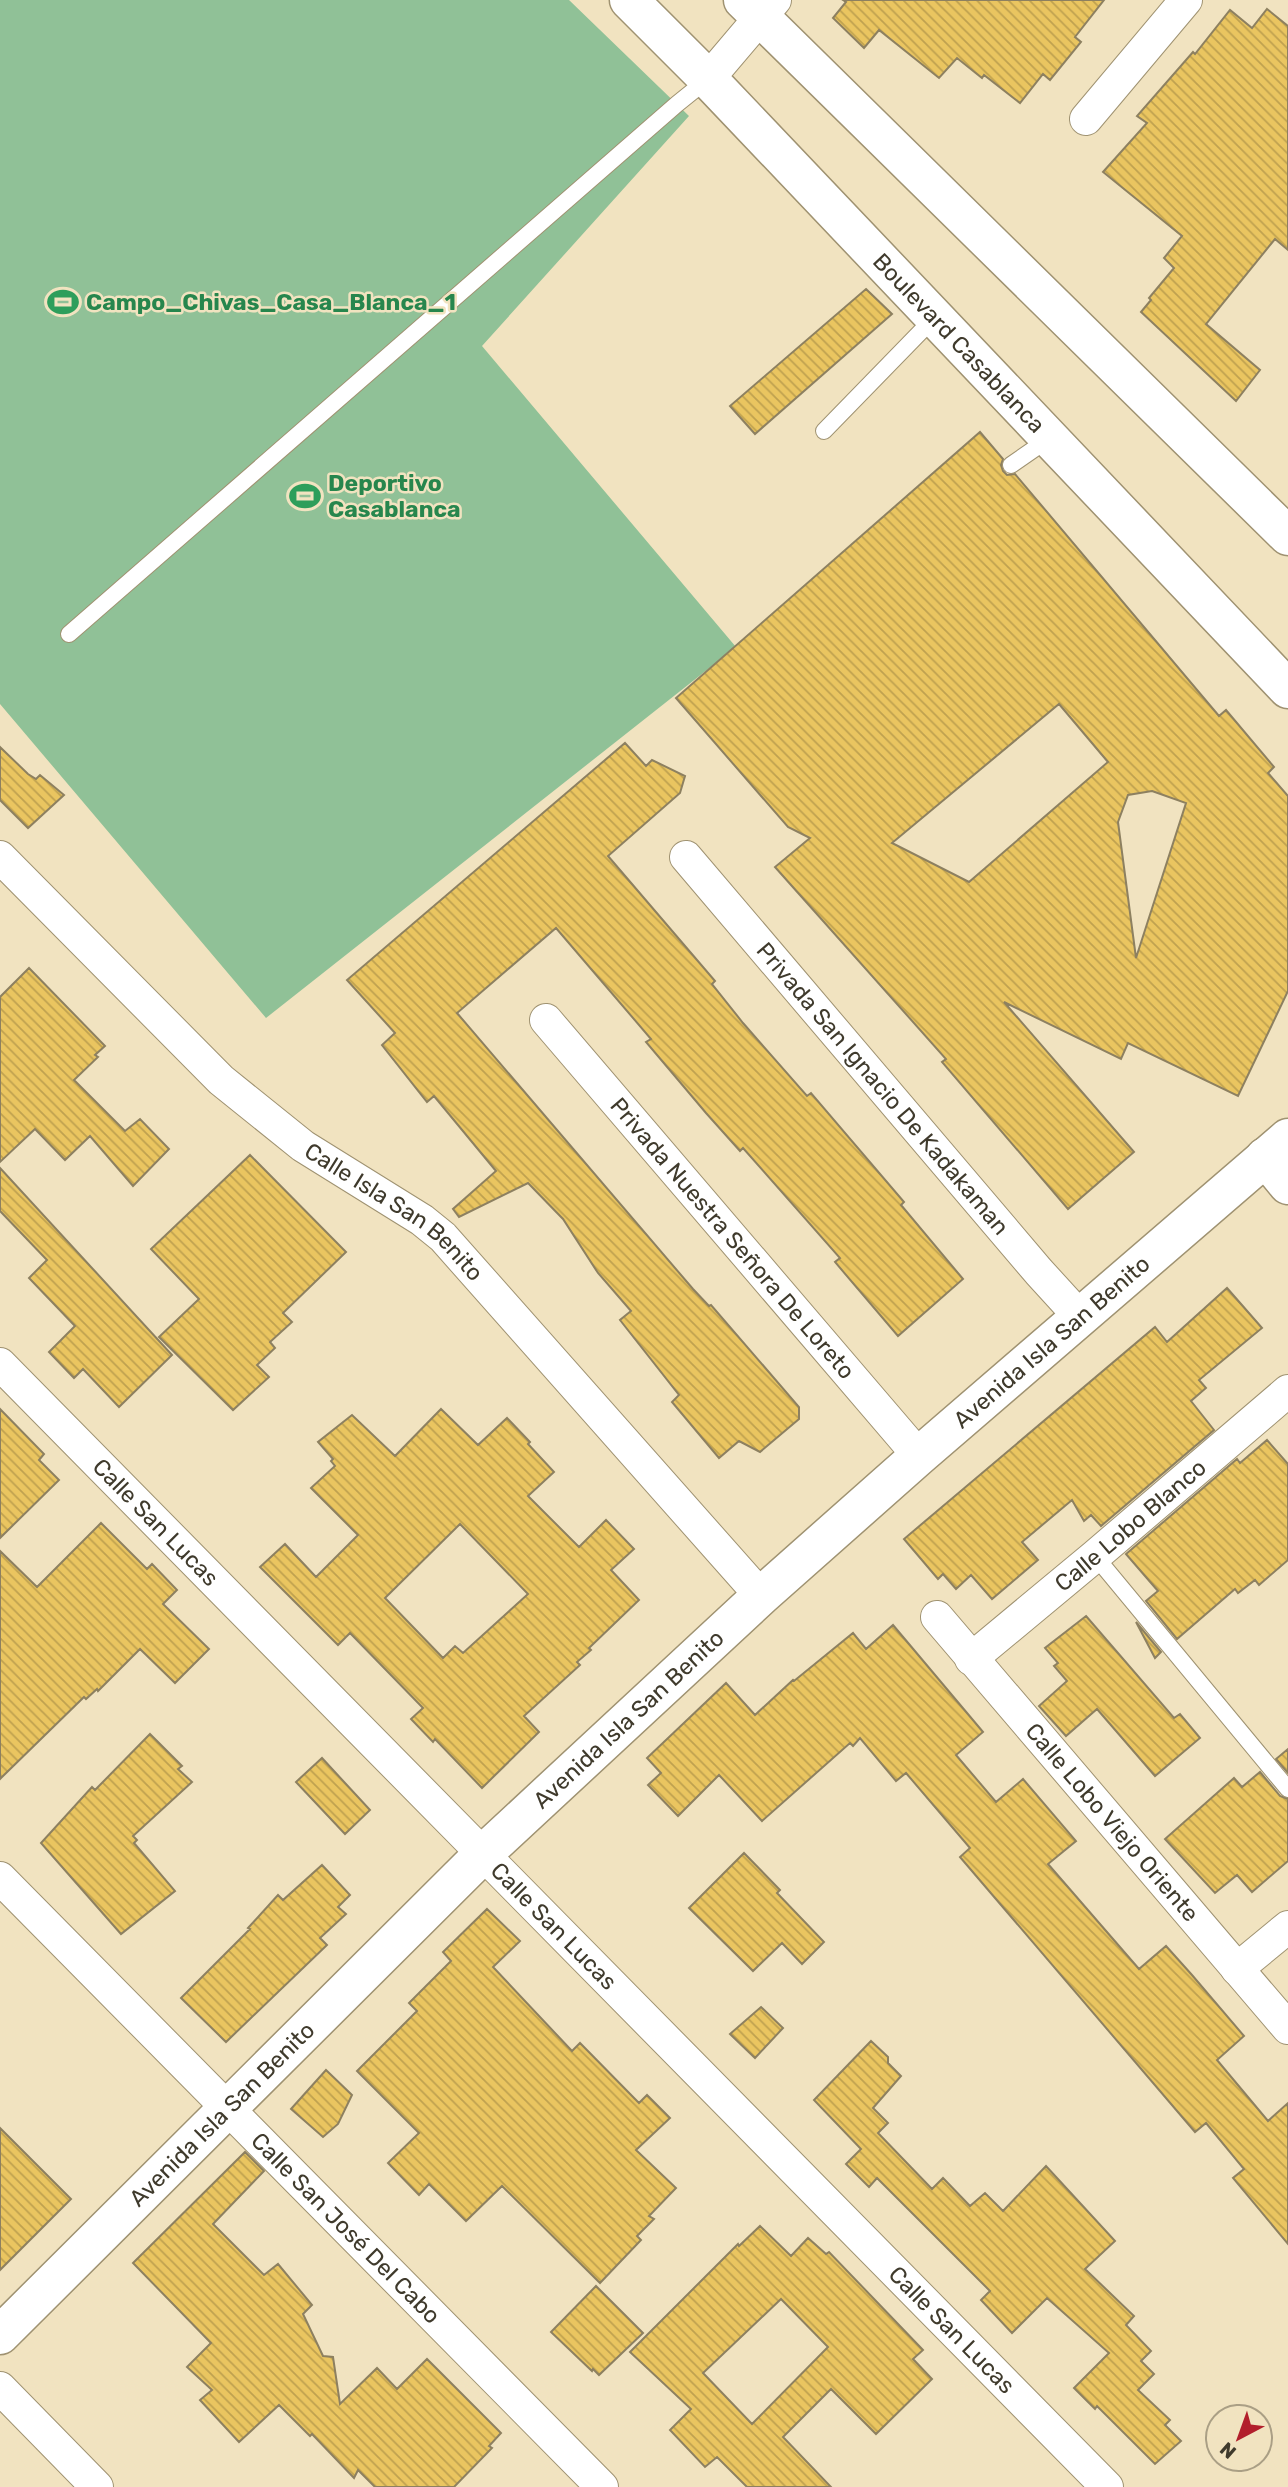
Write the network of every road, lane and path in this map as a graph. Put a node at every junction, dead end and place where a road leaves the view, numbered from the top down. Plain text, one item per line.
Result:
1 (629, 0) edge
2 (1186, 0) edge
3 (760, 6) edge
4 (708, 79) junction
5 (1086, 119) dead end
6 (935, 317) junction
7 (824, 431) dead end
8 (1050, 438) junction
9 (1011, 466) dead end
10 (1288, 536) edge
11 (69, 634) dead end
12 (1288, 689) edge
13 (0, 857) edge
14 (686, 857) dead end
15 (546, 1020) dead end
16 (1280, 1160) edge
17 (1081, 1318) junction
18 (0, 1364) edge
19 (1288, 1391) edge
20 (919, 1455) junction
21 (1096, 1556) junction
22 (761, 1596) junction
23 (937, 1616) dead end
24 (971, 1659) junction
25 (1288, 1788) edge
26 (483, 1854) junction
27 (0, 1878) edge
28 (1288, 1927) edge
29 (1237, 1969) junction
30 (1288, 2028) edge
31 (227, 2109) junction
32 (0, 2335) edge
33 (0, 2388) edge
34 (97, 2487) edge
35 (602, 2487) edge
36 (1107, 2487) edge

1 - 4 main road, Boulevard Casablanca
2 - 5 street
3 - 4 street
3 - 10 main road
4 - 6 main road, Boulevard Casablanca
4 - 11 lane
6 - 7 lane
6 - 8 main road, Boulevard Casablanca
8 - 9 lane
8 - 12 main road, Boulevard Casablanca
13 - 22 street, Calle Isla San Benito
14 - 17 street, Privada San Ignacio De Kadakaman
15 - 20 street, Privada Nuestra Señora De Loreto
16 - 17 main road, Avenida Isla San Benito
17 - 20 main road, Avenida Isla San Benito
18 - 26 street, Calle San Lucas
19 - 21 street, Calle Lobo Blanco
20 - 22 main road, Avenida Isla San Benito
21 - 24 street, Calle Lobo Blanco
21 - 25 lane
22 - 26 main road, Avenida Isla San Benito
23 - 24 street, Calle Lobo Viejo Oriente
24 - 29 street, Calle Lobo Viejo Oriente
26 - 31 main road, Avenida Isla San Benito
26 - 36 street, Calle San Lucas
27 - 31 street, Calle San José Del Cabo
28 - 29 street
29 - 30 street, Calle Lobo Viejo Oriente
31 - 32 main road, Avenida Isla San Benito
31 - 35 street, Calle San José Del Cabo
33 - 34 street

